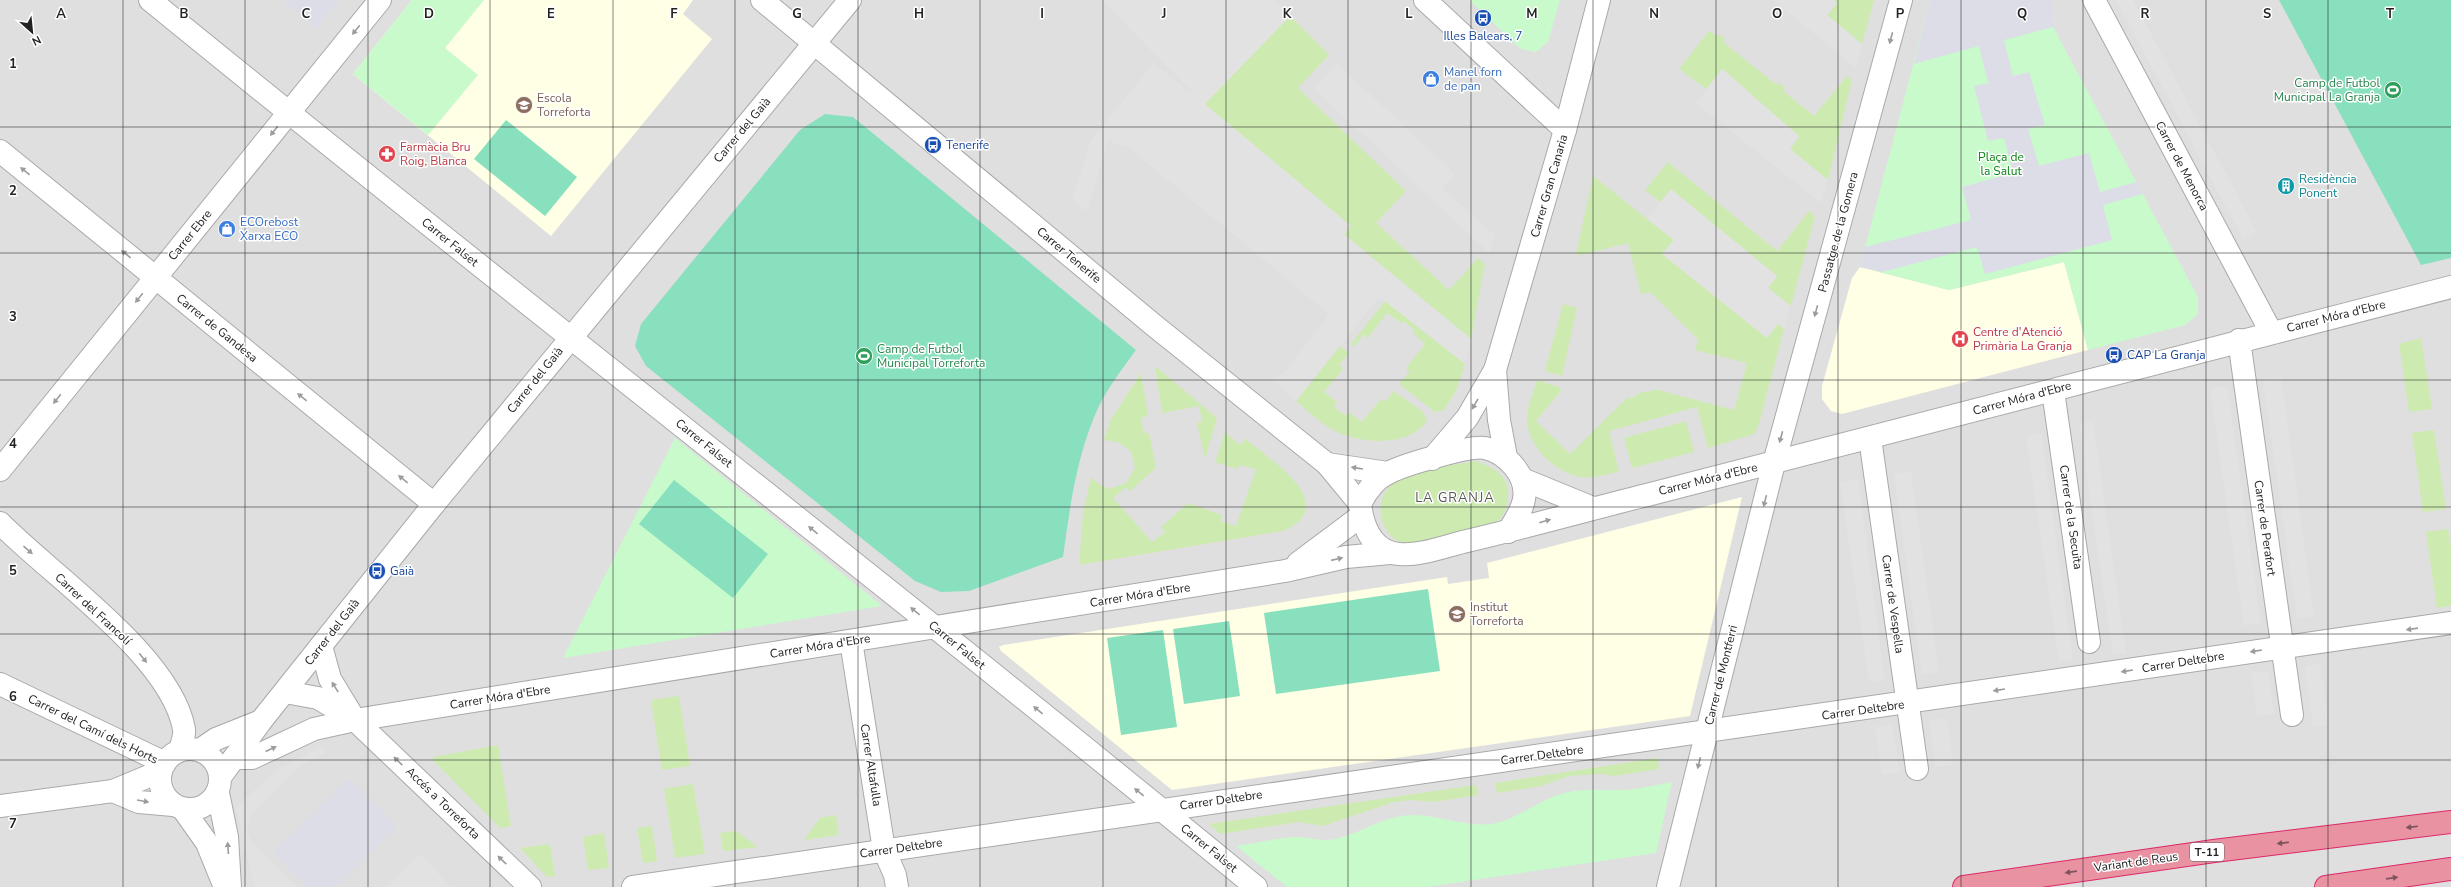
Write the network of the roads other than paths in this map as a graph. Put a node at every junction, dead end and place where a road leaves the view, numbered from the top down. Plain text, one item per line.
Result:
1 (150, 0) edge
2 (380, 0) edge
3 (762, 0) edge
4 (850, 0) edge
5 (1425, 0) edge
6 (1599, 0) edge
7 (1901, 0) edge
8 (2094, 0) edge
9 (814, 43) junction
10 (288, 113) junction
11 (1565, 130) junction
12 (0, 151) edge
13 (156, 278) junction
14 (2451, 287) edge
15 (2271, 332) junction
16 (570, 338) junction
17 (2239, 340) junction
18 (1495, 370) junction
19 (2053, 391) junction
20 (1870, 438) junction
21 (1506, 457) junction
22 (1432, 459) junction
23 (1774, 463) junction
24 (1327, 464) junction
25 (0, 470) edge
26 (1388, 473) junction
27 (1522, 479) junction
28 (434, 504) junction
29 (1593, 508) junction
30 (1361, 510) junction
31 (0, 523) edge
32 (1508, 532) junction
33 (1390, 553) junction
34 (1285, 571) junction
35 (2451, 623) edge
36 (936, 628) junction
37 (851, 641) junction
38 (2089, 642) dead end
39 (321, 646) junction
40 (2282, 647) junction
41 (0, 684) edge
42 (285, 692) junction
43 (1907, 704) junction
44 (2292, 715) dead end
45 (355, 720) junction
46 (261, 721) junction
47 (1707, 733) junction
48 (176, 758) junction
49 (234, 758) junction
50 (1917, 770) dead end
51 (219, 784) junction
52 (113, 791) junction
53 (0, 806) edge
54 (178, 807) junction
55 (1160, 809) junction
56 (2451, 822) edge
57 (884, 850) junction
58 (2451, 869) edge
59 (224, 887) edge
60 (230, 887) edge
61 (530, 887) edge
62 (633, 887) edge
63 (897, 887) edge
64 (1256, 887) edge
65 (1668, 887) edge
66 (1964, 887) edge
67 (2326, 887) edge

1 - 10 street, Carrer Falset
2 -> 10 street, Carrer Ebre
3 - 9 street, Carrer Tenerife
4 - 9 street, Carrer del Gaià
5 - 11 street
6 - 11 street, Carrer Gran Canaria
7 -> 23 street, Passatge de la Gomera
8 - 15 street, Carrer de Menorca
9 - 16 street, Carrer del Gaià
9 - 24 street, Carrer Tenerife
10 -> 13 street, Carrer Ebre
10 - 16 street, Carrer Falset
11 - 18 street, Carrer Gran Canaria
13 -> 12 street, Carrer de Gandesa
13 -> 25 street, Carrer Ebre
28 -> 13 street, Carrer de Gandesa
14 - 15 street, Carrer Móra d'Ebre
15 - 17 street, Carrer Móra d'Ebre
16 - 28 street, Carrer del Gaià
36 -> 16 street, Carrer Falset
17 - 19 street, Carrer Móra d'Ebre
17 - 40 street, Carrer de Perafort
18 - 21 street, Carrer Gran Canaria
18 -> 22 street, Carrer Gran Canaria
19 - 20 street, Carrer Móra d'Ebre
19 - 38 street, Carrer de la Secuita
20 - 23 street, Carrer Móra d'Ebre
20 - 43 street, Carrer de Vespella
21 - 22 street
21 - 27 street
22 - 26 street
23 - 29 street, Carrer Móra d'Ebre
23 -> 47 street, Carrer de Montferri
26 -> 24 street
24 - 30 street, Carrer Tenerife
26 - 30 street
27 - 29 street
27 - 32 street
28 - 39 street, Carrer del Gaià
32 -> 29 street, Carrer Móra d'Ebre
30 - 33 street
30 - 34 street, Carrer Móra d'Ebre
31 -> 48 street, Carrer del Francolí
32 - 33 street
34 -> 33 street, Carrer Móra d'Ebre
34 - 36 street, Carrer Móra d'Ebre
35 -> 40 street, Carrer Deltebre
36 - 37 street, Carrer Móra d'Ebre
55 -> 36 street, Carrer Falset
37 - 45 street, Carrer Móra d'Ebre
37 - 57 street, Carrer Altafulla
39 - 42 street, Carrer del Gaià
45 -> 39 street
40 -> 43 street, Carrer Deltebre
40 - 44 street, Carrer de Perafort
41 - 48 street, Carrer del Camí dels Horts
42 - 45 street
42 - 46 street, Carrer del Gaià
43 - 47 street, Carrer Deltebre
43 - 50 street, Carrer de Vespella
49 -> 45 street, Carrer Móra d'Ebre
61 -> 45 street, Accés a Torreforta
46 - 48 street, Carrer del Gaià
46 - 49 street, Carrer del Gaià
47 - 55 street, Carrer Deltebre
47 -> 65 street, Carrer de Montferri
48 - 51 street
48 - 52 street, Carrer del Gaià
48 - 54 street
49 - 51 street, Carrer del Gaià
51 - 54 street
60 -> 51 street
52 - 53 street
52 -> 54 street
54 - 59 street
55 - 57 street, Carrer Deltebre
55 - 64 street, Carrer Falset
56 -> 66 highway, Variant de Reus / T-11
57 - 62 street, Carrer Deltebre
57 - 63 street, Carrer Altafulla
67 -> 58 highway

